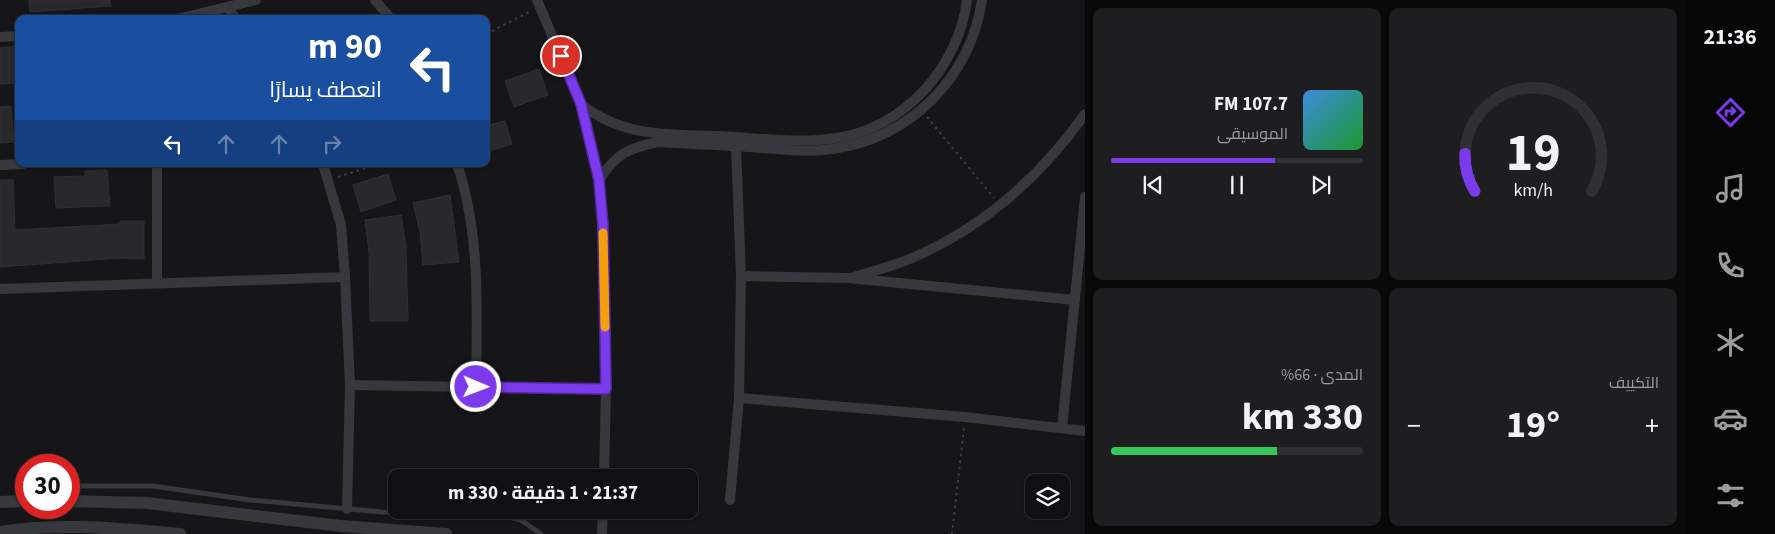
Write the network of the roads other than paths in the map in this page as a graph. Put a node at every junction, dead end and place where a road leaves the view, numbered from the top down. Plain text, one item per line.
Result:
1 (256, 0) edge
2 (375, 0) edge
3 (967, 0) edge
4 (982, 0) edge
5 (539, 3) edge
6 (228, 8) junction
7 (196, 15) edge
8 (233, 15) edge
9 (388, 15) edge
10 (15, 36) edge
11 (0, 37) edge
12 (581, 104) junction
13 (1085, 114) edge
14 (658, 138) junction
15 (736, 146) junction
16 (15, 164) edge
17 (0, 165) edge
18 (157, 167) edge
19 (323, 167) edge
20 (458, 167) edge
21 (599, 180) junction
22 (1085, 197) edge
23 (741, 276) junction
24 (345, 277) junction
25 (848, 278) junction
26 (157, 282) junction
27 (0, 289) edge
28 (1075, 300) junction
29 (350, 385) junction
30 (476, 387) junction
31 (606, 389) junction
32 (739, 398) junction
33 (1062, 428) junction
34 (1085, 431) edge
35 (604, 469) edge
36 (80, 486) edge
37 (730, 500) dead end
38 (15, 501) edge
39 (80, 501) edge
40 (0, 502) edge
41 (347, 510) junction
42 (603, 519) edge
43 (0, 532) edge
44 (180, 534) edge
45 (446, 534) edge
46 (541, 534) edge
47 (602, 534) edge

1 - 6 street
2 - 9 street
3 - 14 street
4 - 15 street
5 - 12 street
6 - 7 street
6 - 8 street
10 - 11 street
12 - 14 street
12 - 21 street
13 - 25 street
14 - 15 street
14 - 21 street
15 - 23 street
16 - 17 street
18 - 26 street
19 - 24 street
20 - 30 street
21 - 31 street
22 - 28 street
23 - 25 street
23 - 32 street
24 - 26 street
24 - 29 street
25 - 28 street
26 - 27 street
28 - 33 street
29 - 30 street
29 - 41 street
30 - 31 street
31 - 35 street
32 - 33 street
32 - 37 street
33 - 34 street
36 - 41 lane
38 - 40 street
39 - 45 street
41 - 46 lane
42 - 47 street
43 - 44 street

